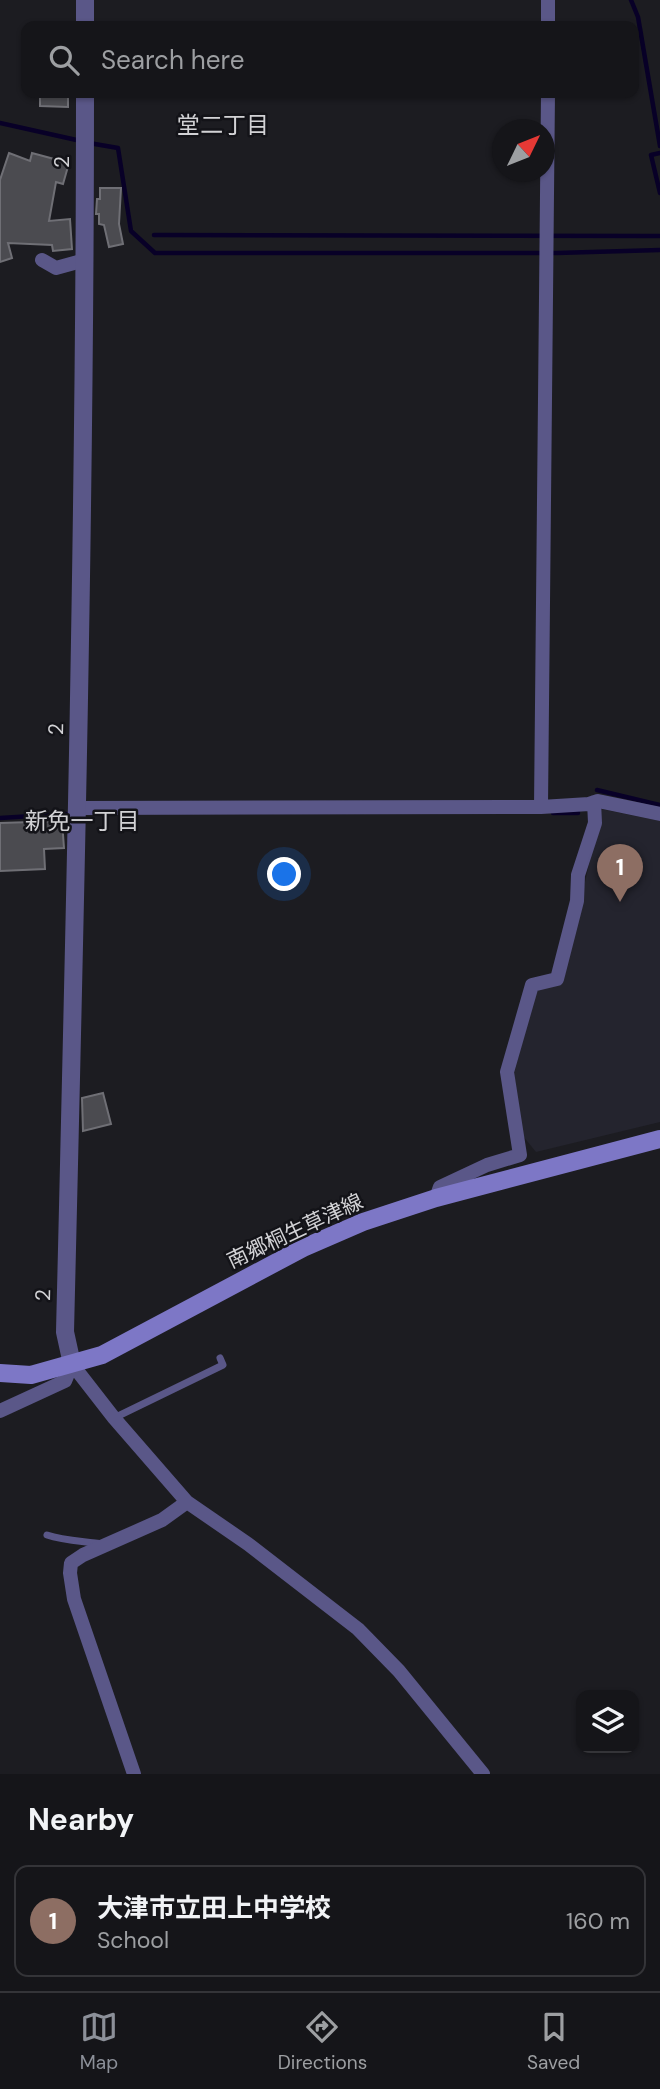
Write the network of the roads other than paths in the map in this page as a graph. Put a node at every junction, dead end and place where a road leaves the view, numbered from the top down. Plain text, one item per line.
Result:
1 (85, 0) edge
2 (548, 0) edge
3 (85, 21) edge
4 (548, 21) edge
5 (85, 98) edge
6 (548, 98) edge
7 (42, 260) dead end
8 (85, 260) junction
9 (594, 803) junction
10 (541, 807) junction
11 (77, 808) junction
12 (660, 814) edge
13 (660, 1139) edge
14 (436, 1198) junction
15 (220, 1358) dead end
16 (72, 1364) junction
17 (0, 1373) edge
18 (0, 1411) edge
19 (114, 1418) junction
20 (187, 1502) junction
21 (47, 1535) dead end
22 (107, 1545) junction
23 (134, 1774) edge
24 (483, 1774) edge

1 - 3 street
2 - 4 street
5 - 8 street, 2
6 - 10 street
7 - 8 street
8 - 11 street, 2
9 - 10 street
9 - 12 street
9 - 14 street
10 - 11 street
11 - 16 street, 2
13 - 14 main road, 南郷桐生草津線
14 - 16 main road, 南郷桐生草津線
15 - 19 lane
16 - 17 main road, 南郷桐生草津線
16 - 18 street
16 - 19 street
19 - 20 street
20 - 22 street
20 - 24 street
21 - 22 lane
22 - 23 street

